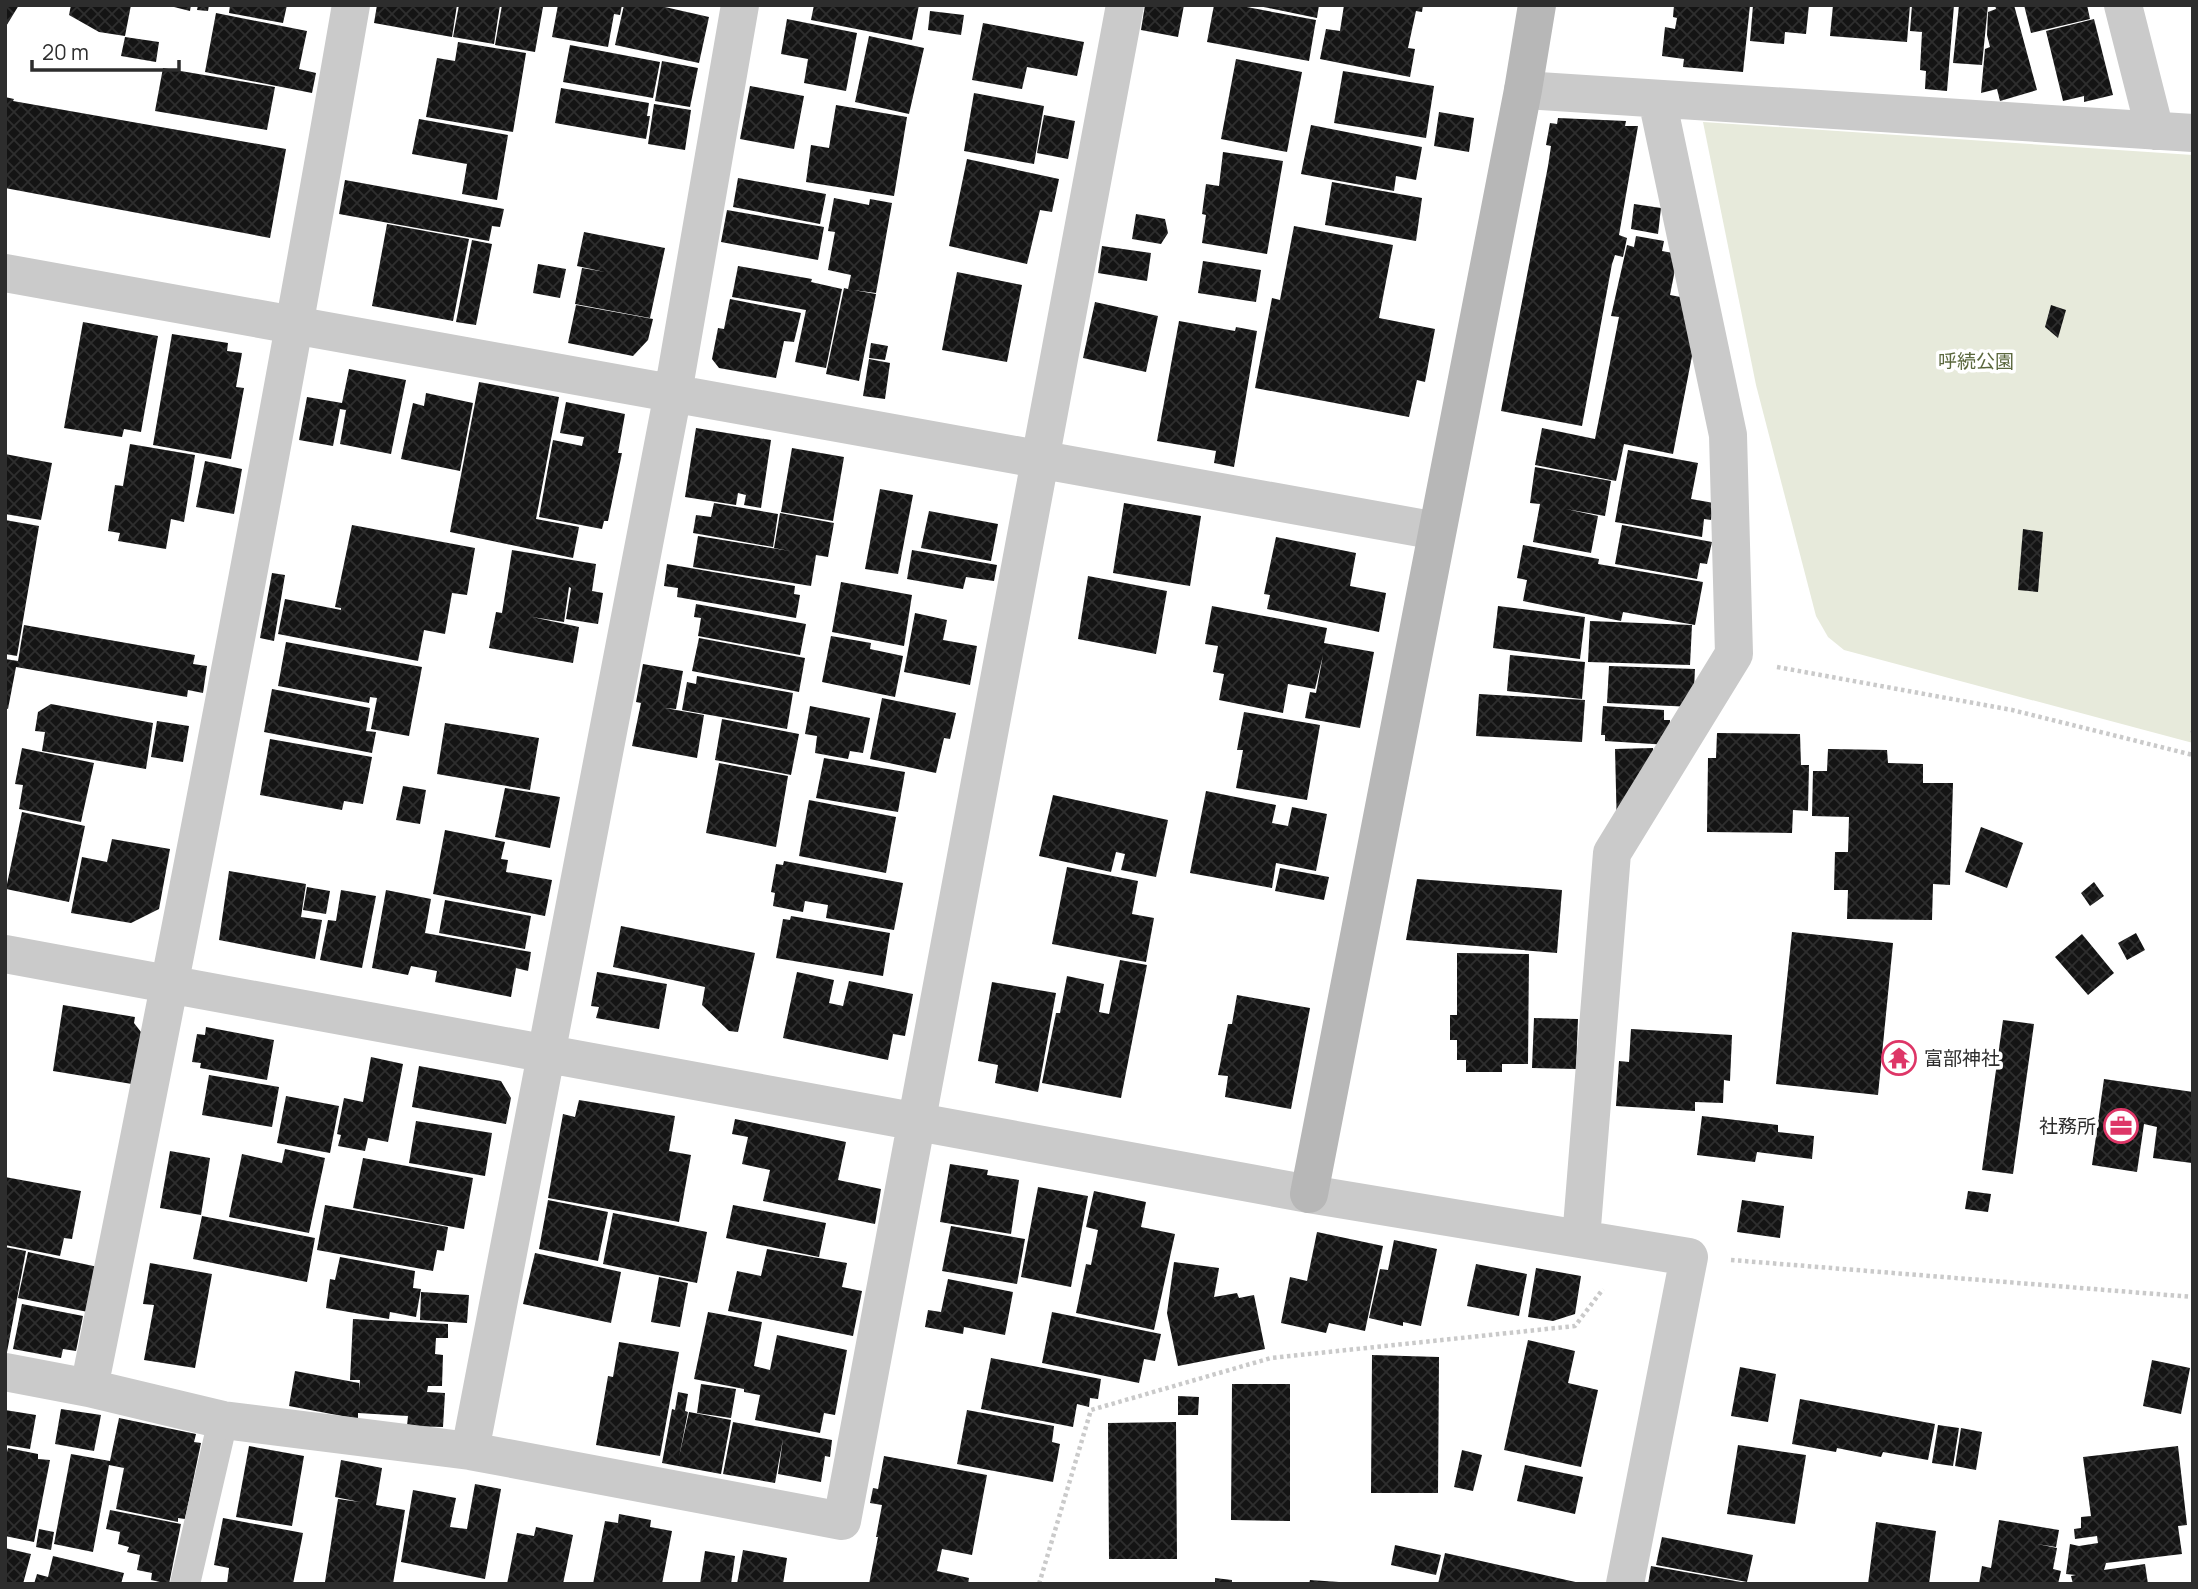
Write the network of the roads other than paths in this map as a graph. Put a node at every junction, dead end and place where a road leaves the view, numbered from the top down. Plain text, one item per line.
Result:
1 (351, 5) edge
2 (740, 5) edge
3 (1125, 5) edge
4 (1537, 5) edge
5 (2123, 5) edge
6 (1523, 90) junction
7 (1657, 99) junction
8 (2155, 131) junction
9 (2193, 133) edge
10 (5, 273) edge
11 (296, 326) junction
12 (673, 393) junction
13 (1041, 460) junction
14 (1437, 531) junction
15 (5, 954) edge
16 (171, 984) junction
17 (545, 1053) junction
18 (918, 1122) junction
19 (1309, 1194) junction
20 (1581, 1239) junction
21 (5, 1372) edge
22 (89, 1388) junction
23 (223, 1420) junction
24 (470, 1451) junction
25 (185, 1584) edge
26 (1625, 1584) edge

1 - 11 street
2 - 12 street
3 - 13 street
4 - 6 street
5 - 8 street
6 - 7 street
6 - 14 street
7 - 8 street
7 - 20 street
8 - 9 street
10 - 11 street
11 - 12 street
11 - 16 street
12 - 13 street
12 - 17 street
13 - 14 street
13 - 18 street
14 - 19 street
15 - 16 street
16 - 17 street
16 - 22 street
17 - 18 street
17 - 24 street
18 - 19 street
18 - 24 street
19 - 20 street
20 - 26 street
21 - 22 street
22 - 23 street
23 - 24 street
23 - 25 lane

